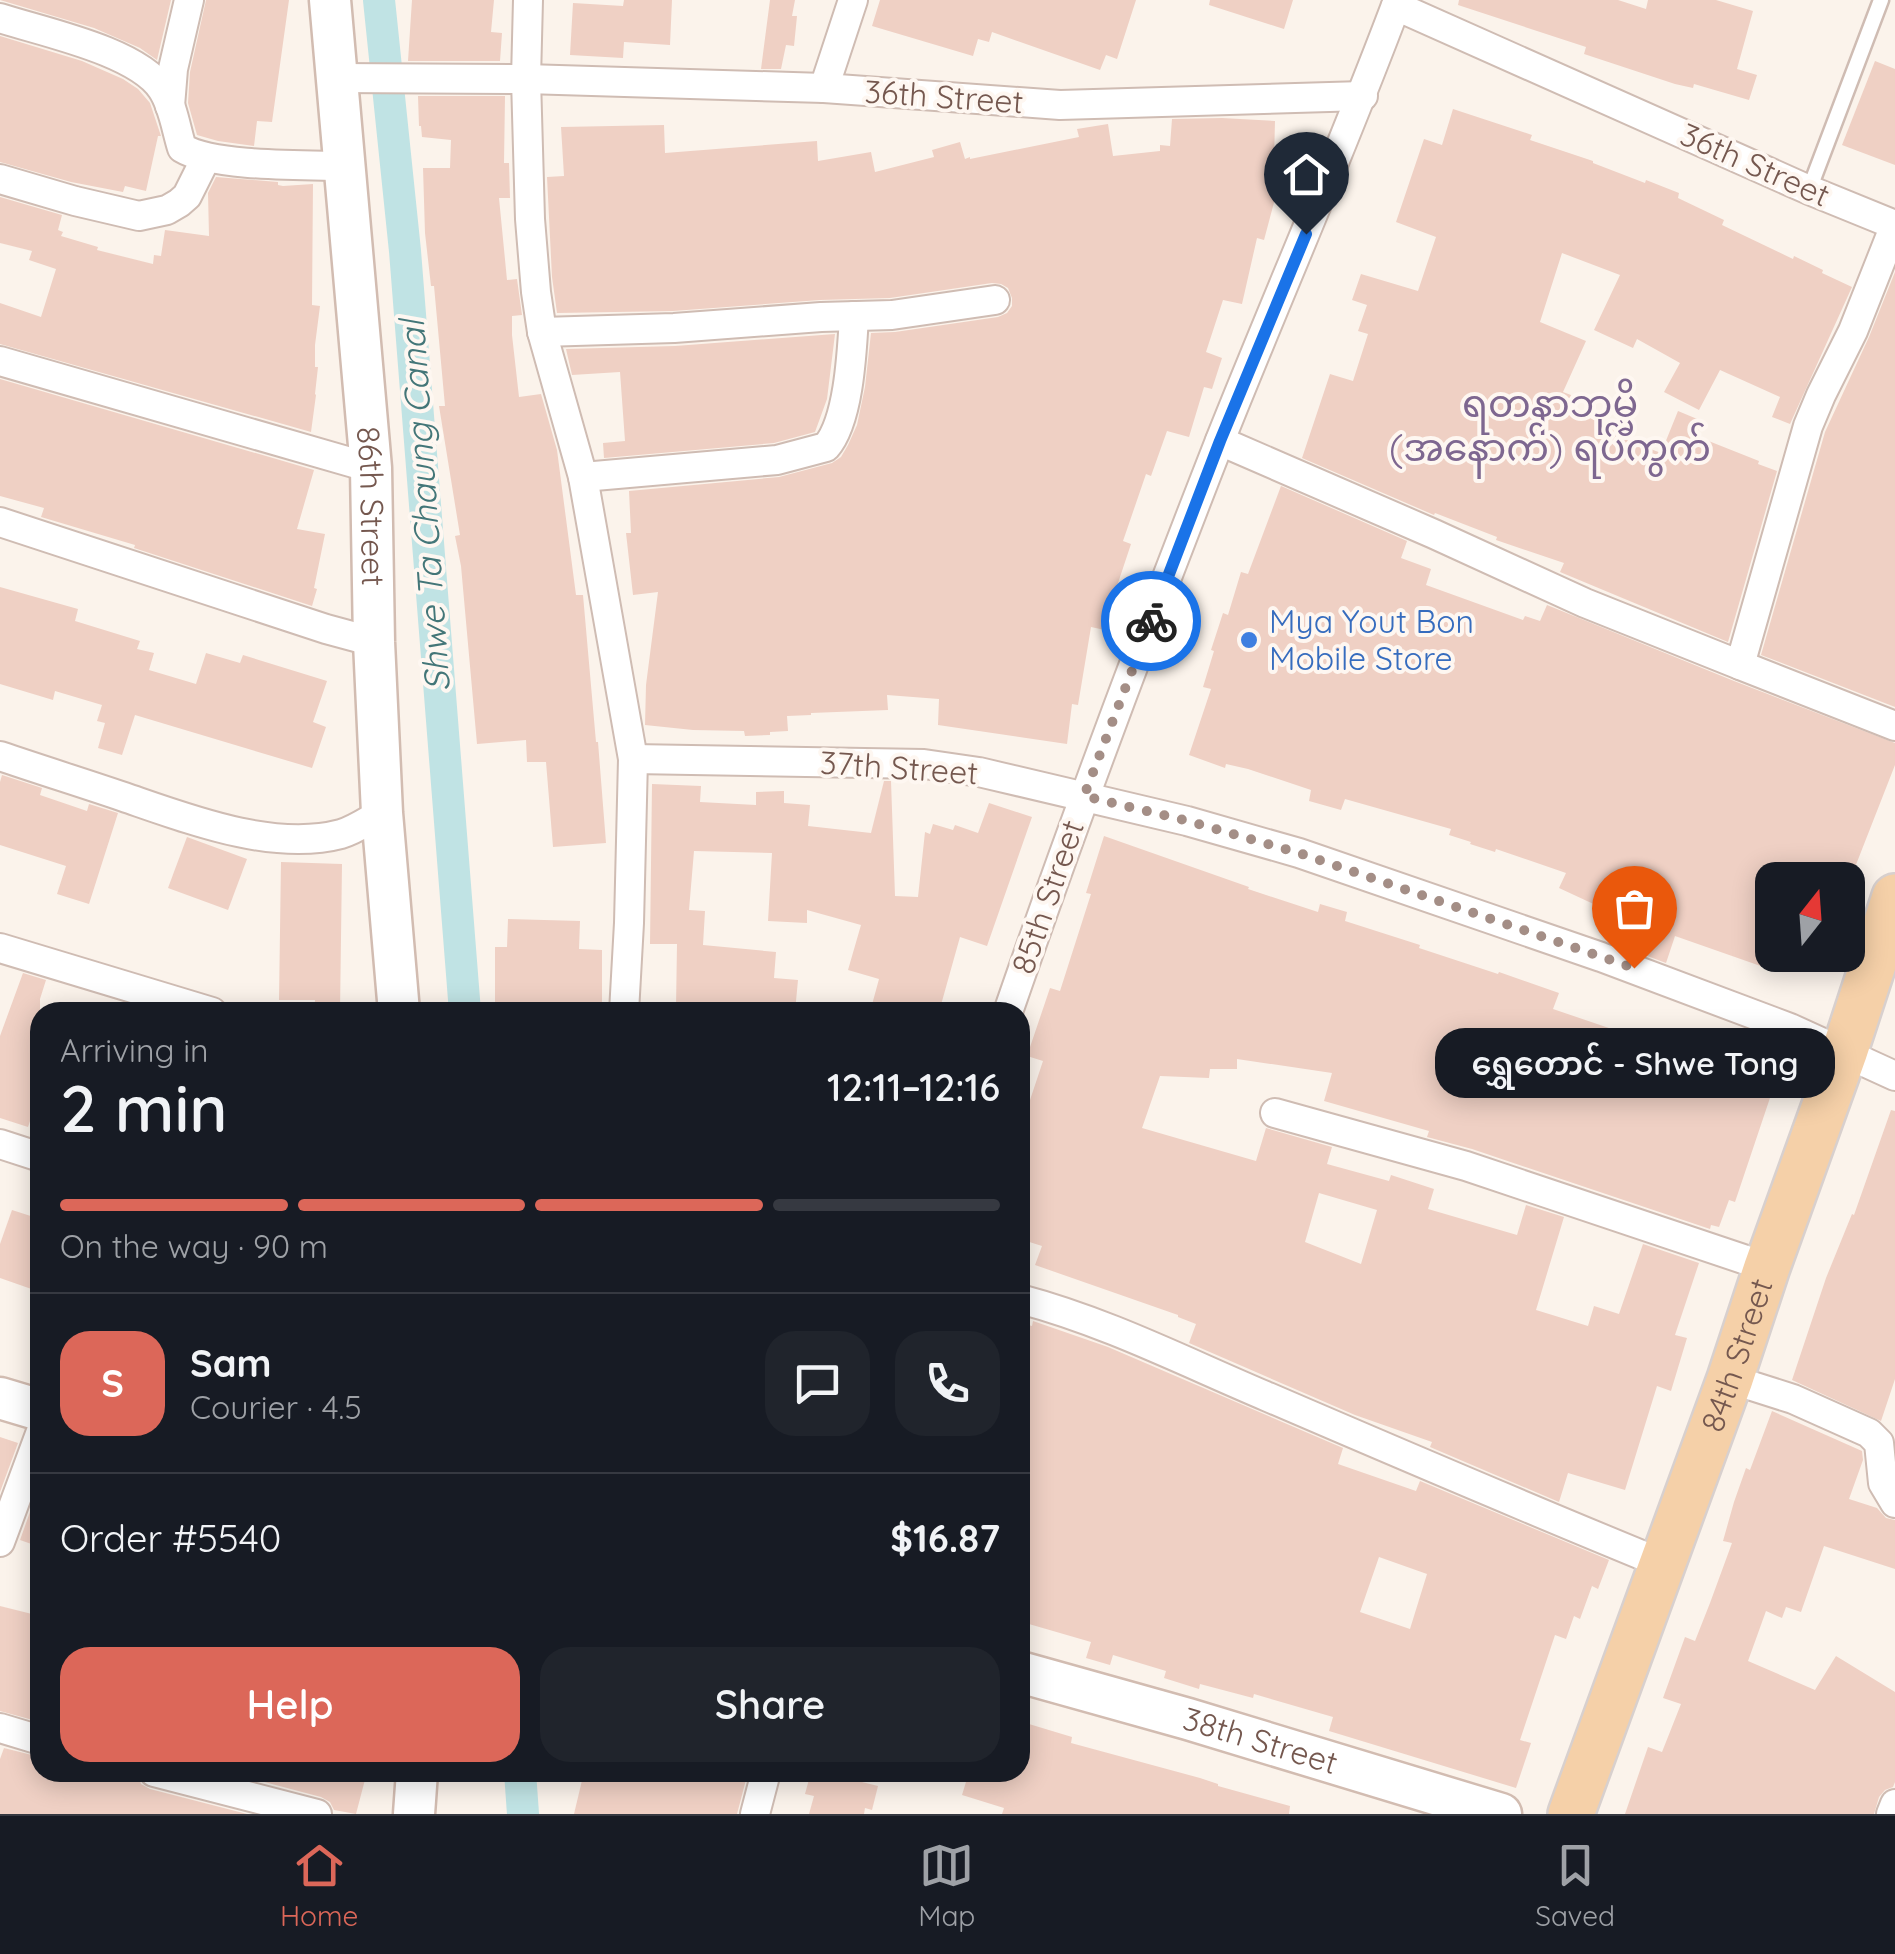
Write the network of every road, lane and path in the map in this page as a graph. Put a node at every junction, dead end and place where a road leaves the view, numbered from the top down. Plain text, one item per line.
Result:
1 (189, 0) edge
2 (330, 0) edge
3 (528, 0) edge
4 (853, 0) edge
5 (1881, 0) edge
6 (1397, 3) edge
7 (0, 18) edge
8 (354, 78) junction
9 (526, 79) junction
10 (824, 88) junction
11 (1363, 96) junction
12 (170, 107) junction
13 (206, 158) junction
14 (343, 166) junction
15 (0, 179) edge
16 (1809, 190) junction
17 (1895, 225) edge
18 (995, 300) dead end
19 (854, 316) junction
20 (542, 332) junction
21 (0, 361) edge
22 (1220, 441) junction
23 (371, 468) junction
24 (583, 477) junction
25 (0, 522) edge
26 (374, 642) junction
27 (1740, 665) junction
28 (1895, 726) edge
29 (0, 756) edge
30 (633, 759) junction
31 (1084, 796) junction
32 (382, 813) junction
33 (1895, 897) edge
34 (0, 948) edge
35 (179, 1002) edge
36 (398, 1002) edge
37 (625, 1002) edge
38 (1012, 1002) edge
39 (1844, 1053) junction
40 (1895, 1076) edge
41 (1275, 1113) dead end
42 (0, 1144) edge
43 (30, 1154) edge
44 (1767, 1266) junction
45 (1030, 1301) edge
46 (1730, 1379) junction
47 (0, 1398) edge
48 (30, 1407) edge
49 (1885, 1436) edge
50 (30, 1461) edge
51 (1895, 1503) edge
52 (0, 1542) edge
53 (1661, 1563) junction
54 (1030, 1675) edge
55 (0, 1728) edge
56 (30, 1737) edge
57 (193, 1782) edge
58 (416, 1782) edge
59 (763, 1782) edge
60 (1895, 1804) edge
61 (316, 1814) edge
62 (414, 1814) edge
63 (755, 1814) edge
64 (1502, 1814) edge
65 (1570, 1814) edge
66 (1891, 1814) edge

1 - 12 street
2 - 8 main road, 86th Street
3 - 9 street
4 - 10 street
5 - 16 lane
6 - 11 street, 85th Street
6 - 16 street, 36th Street
7 - 12 street
8 - 9 street, 36th Street
8 - 14 main road, 86th Street
9 - 10 street, 36th Street
9 - 20 street
10 - 11 street, 36th Street
11 - 22 street, 85th Street
12 - 13 street
13 - 14 street
13 - 15 street
14 - 23 main road, 86th Street
16 - 17 street, 36th Street
17 - 27 street
18 - 19 street
19 - 20 street
19 - 24 street
20 - 24 street
21 - 23 street
22 - 27 street
22 - 31 street, 85th Street
23 - 26 main road, 86th Street
24 - 30 street
25 - 26 street
26 - 32 main road, 86th Street
27 - 28 street
29 - 32 street
30 - 31 street, 37th Street
30 - 37 street
31 - 38 street, 85th Street
31 - 39 street, 37th Street
32 - 36 main road, 86th Street
33 - 39 main road, 84th Street
34 - 35 street
39 - 40 street, 37th Street
39 - 44 main road, 84th Street
41 - 44 street
42 - 43 street
44 - 46 main road, 84th Street
45 - 53 street
46 - 49 street
46 - 53 main road, 84th Street
47 - 48 main road
49 - 51 street
50 - 52 street
53 - 65 main road, 84th Street
54 - 64 main road, 38th Street
55 - 56 street
57 - 61 street
58 - 62 main road
59 - 63 street
60 - 66 street

